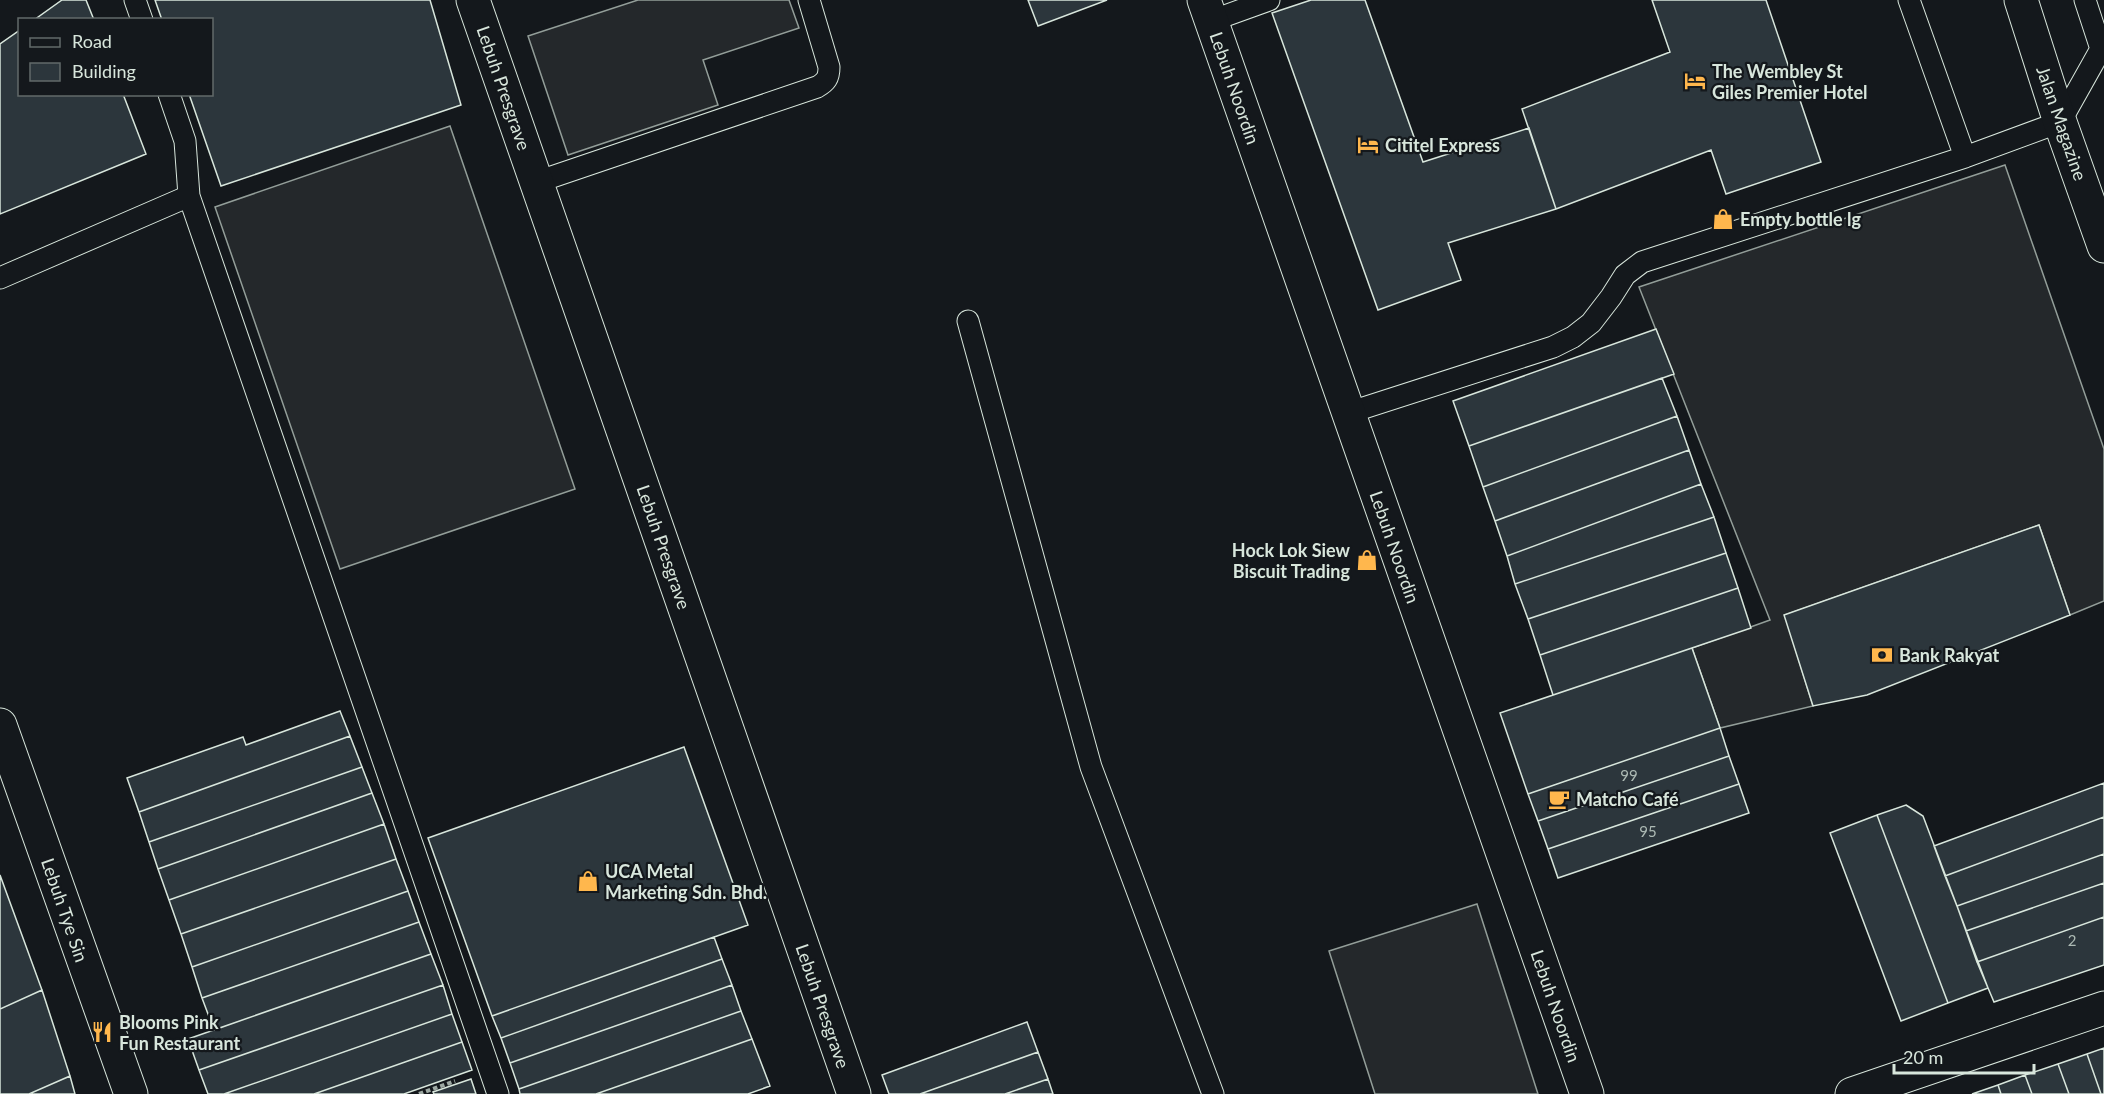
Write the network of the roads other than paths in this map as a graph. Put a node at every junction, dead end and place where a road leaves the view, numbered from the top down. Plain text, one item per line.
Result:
1 (135, 0) edge
2 (473, 0) edge
3 (809, 0) edge
4 (1269, 0) edge
5 (1909, 0) edge
6 (2021, 0) edge
7 (2085, 0) edge
8 (1208, 10) edge
9 (141, 18) edge
10 (2102, 54) edge
11 (170, 96) edge
12 (2060, 122) junction
13 (1965, 157) junction
14 (537, 182) junction
15 (189, 196) junction
16 (2104, 246) edge
17 (0, 278) edge
18 (968, 321) dead end
19 (1348, 413) junction
20 (0, 725) edge
21 (2104, 1008) edge
22 (130, 1094) edge
23 (498, 1094) edge
24 (854, 1094) edge
25 (1213, 1094) edge
26 (1587, 1094) edge
27 (1852, 1094) edge

1 - 9 lane
2 - 14 street, Lebuh Presgrave
3 - 14 lane
4 - 8 lane
5 - 13 lane
6 - 12 street, Jalan Magazine
7 - 10 lane
8 - 19 street, Lebuh Noordin
10 - 12 lane
11 - 15 lane
12 - 13 lane
12 - 16 street, Jalan Magazine
13 - 19 lane
14 - 24 street, Lebuh Presgrave
15 - 17 lane
15 - 23 lane
18 - 25 lane
19 - 26 street, Lebuh Noordin
20 - 22 street, Lebuh Tye Sin
21 - 27 street

